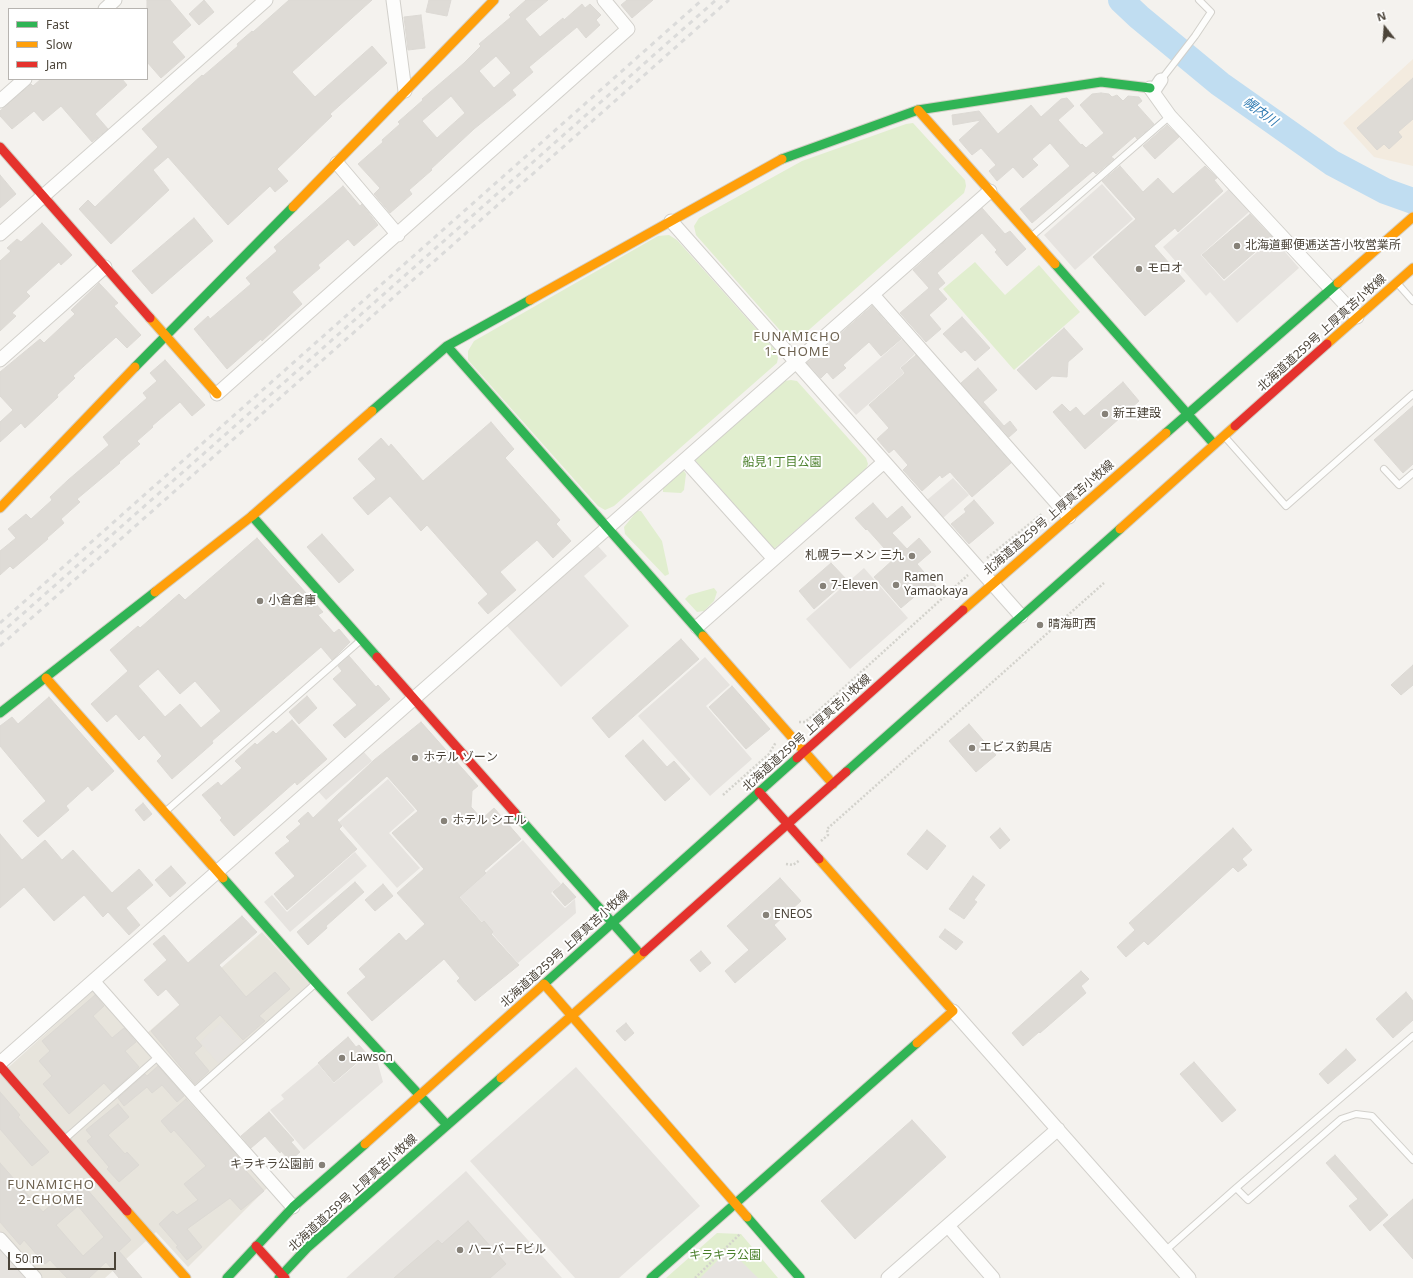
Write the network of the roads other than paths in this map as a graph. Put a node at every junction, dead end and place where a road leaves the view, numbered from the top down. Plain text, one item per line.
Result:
1 (115, 0) edge
2 (266, 0) edge
3 (394, 0) edge
4 (494, 0) edge
5 (604, 0) edge
6 (1199, 0) edge
7 (106, 8) edge
8 (24, 80) edge
9 (1161, 80) joint
10 (1152, 90) junction
11 (405, 91) junction
12 (0, 101) edge
13 (918, 110) junction
14 (1170, 116) junction
15 (0, 147) edge
16 (337, 163) junction
17 (990, 192) junction
18 (42, 196) junction
19 (1413, 217) edge
20 (672, 221) junction
21 (0, 234) edge
22 (398, 235) junction
23 (1031, 237) junction
24 (105, 267) junction
25 (1413, 268) edge
26 (1396, 282) junction
27 (1331, 289) junction
28 (873, 295) junction
29 (1413, 301) edge
30 (1357, 317) junction
31 (165, 334) junction
32 (447, 346) junction
33 (0, 360) edge
34 (796, 362) junction
35 (218, 394) joint
36 (1413, 394) edge
37 (1188, 414) junction
38 (1224, 436) junction
39 (1214, 444) junction
40 (686, 460) junction
41 (884, 462) junction
42 (1384, 469) dead end
43 (1413, 473) edge
44 (0, 508) edge
45 (252, 516) junction
46 (1069, 517) junction
47 (608, 528) junction
48 (774, 559) junction
49 (992, 584) junction
50 (1021, 616) junction
51 (696, 627) junction
52 (362, 639) junction
53 (46, 678) junction
54 (414, 699) junction
55 (0, 713) edge
56 (804, 751) junction
57 (833, 784) junction
58 (759, 792) junction
59 (165, 812) junction
60 (787, 824) junction
61 (218, 872) junction
62 (612, 922) junction
63 (641, 955) junction
64 (93, 982) junction
65 (316, 983) junction
66 (544, 984) junction
67 (953, 1011) junction
68 (572, 1016) junction
69 (1413, 1036) edge
70 (159, 1056) junction
71 (0, 1065) edge
72 (192, 1093) junction
73 (420, 1097) junction
74 (447, 1125) junction
75 (1058, 1129) junction
76 (65, 1139) junction
77 (1413, 1160) edge
78 (1236, 1188) junction
79 (735, 1203) junction
80 (293, 1207) junction
81 (948, 1226) junction
82 (0, 1238) edge
83 (256, 1246) junction
84 (1165, 1250) junction
85 (282, 1277) edge
86 (35, 1278) edge
87 (186, 1278) edge
88 (227, 1278) edge
89 (651, 1278) edge
90 (800, 1278) edge
91 (888, 1278) edge
92 (993, 1278) edge
93 (1189, 1278) edge

1 - 7 street
2 - 18 street
3 - 11 street
4 - 11 street
5 - 22 street
6 - 9 lane
8 - 12 street
9 - 10 street
10 - 13 street
10 - 14 street
11 - 16 street
13 - 17 street
13 - 20 street
14 - 23 lane
14 - 27 street
15 - 18 street
16 - 22 street
16 - 31 street
17 - 23 street
17 - 28 street
18 - 21 street
18 - 24 street
19 - 27 street, 北海道道259号 上厚真苫小牧線
20 - 32 street
20 - 34 street
22 - 35 street
23 - 37 street
24 - 31 street
24 - 33 street
25 - 26 street, 北海道道259号 上厚真苫小牧線
26 - 29 lane
26 - 30 street, 北海道道259号 上厚真苫小牧線
27 - 30 street
27 - 37 street, 北海道道259号 上厚真苫小牧線
28 - 34 street
28 - 46 street
30 - 38 street, 北海道道259号 上厚真苫小牧線
31 - 35 street
31 - 44 street
32 - 45 street
32 - 47 street
34 - 40 street
34 - 41 street
36 - 38 lane
37 - 39 street
37 - 46 street, 北海道道259号 上厚真苫小牧線
38 - 39 street, 北海道道259号 上厚真苫小牧線
39 - 50 street, 北海道道259号 上厚真苫小牧線
40 - 47 street
40 - 48 street
41 - 48 street
41 - 49 street
42 - 43 lane
45 - 52 street
45 - 53 street
46 - 49 street, 北海道道259号 上厚真苫小牧線
47 - 51 street
47 - 54 street
48 - 51 street
49 - 50 street
49 - 56 street, 北海道道259号 上厚真苫小牧線
50 - 57 street, 北海道道259号 上厚真苫小牧線
51 - 56 street
52 - 54 street
52 - 59 lane
53 - 55 street
53 - 59 street
54 - 61 street
54 - 62 street
56 - 57 street
56 - 58 street, 北海道道259号 上厚真苫小牧線
57 - 60 street, 北海道道259号 上厚真苫小牧線
58 - 60 street
58 - 62 street, 北海道道259号 上厚真苫小牧線
59 - 61 street
60 - 63 street, 北海道道259号 上厚真苫小牧線
60 - 67 street
61 - 64 street
61 - 65 street
62 - 63 street
62 - 66 street, 北海道道259号 上厚真苫小牧線
63 - 68 street, 北海道道259号 上厚真苫小牧線
64 - 70 street
64 - 71 street
65 - 72 lane
65 - 73 street
66 - 68 street
66 - 73 street, 北海道道259号 上厚真苫小牧線
67 - 75 street
67 - 79 street
68 - 74 street, 北海道道259号 上厚真苫小牧線
68 - 79 street
69 - 78 lane
70 - 72 street
70 - 76 lane
71 - 76 street
72 - 80 street
73 - 74 street
73 - 80 street, 北海道道259号 上厚真苫小牧線
74 - 85 street, 北海道道259号 上厚真苫小牧線
75 - 81 street
75 - 84 street
76 - 87 street
77 - 78 lane
78 - 84 lane
79 - 89 street
79 - 90 street
80 - 83 street, 北海道道259号 上厚真苫小牧線
81 - 91 street
81 - 92 street
82 - 86 street
83 - 85 street
83 - 88 street, 北海道道259号 上厚真苫小牧線
84 - 93 street

